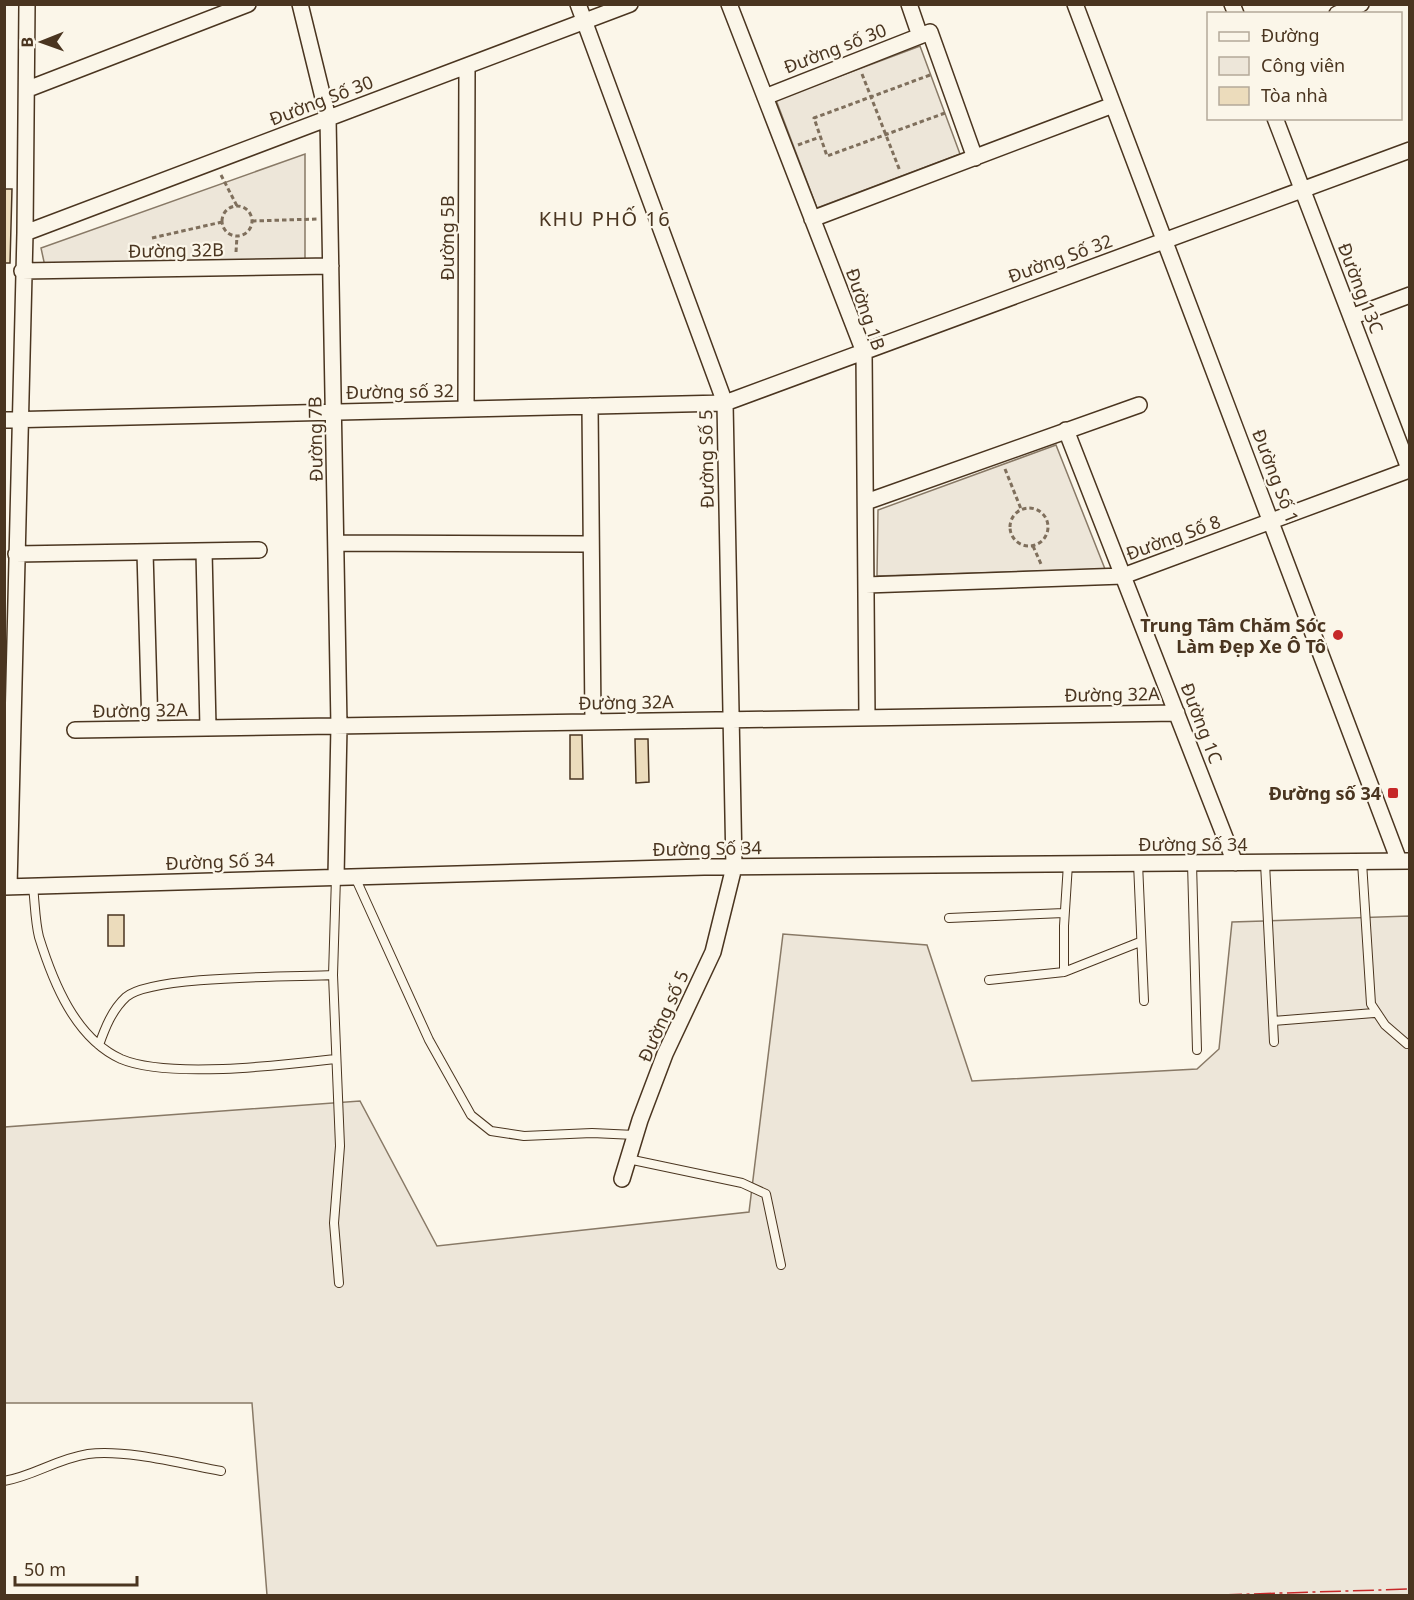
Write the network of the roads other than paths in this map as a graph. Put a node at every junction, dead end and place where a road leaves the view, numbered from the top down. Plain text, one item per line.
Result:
1 (27, 4) edge
2 (248, 4) edge
3 (300, 4) edge
4 (578, 4) edge
5 (630, 4) edge
6 (729, 4) edge
7 (909, 4) edge
8 (1075, 4) edge
9 (1361, 4) edge
10 (1342, 12) edge
11 (585, 22) junction
12 (920, 36) junction
13 (467, 66) junction
14 (28, 89) junction
15 (765, 97) junction
16 (1113, 105) junction
17 (328, 118) junction
18 (1276, 120) edge
19 (1410, 150) edge
20 (975, 158) junction
21 (1303, 190) junction
22 (812, 219) junction
23 (25, 233) junction
24 (1164, 241) junction
25 (330, 266) junction
26 (22, 271) junction
27 (1410, 295) edge
28 (1351, 317) junction
29 (864, 352) junction
30 (724, 403) junction
31 (1138, 405) dead end
32 (590, 406) junction
33 (466, 409) junction
34 (335, 412) junction
35 (12, 420) edge
36 (1066, 430) junction
37 (1409, 470) edge
38 (866, 502) junction
39 (1273, 522) junction
40 (337, 543) junction
41 (591, 544) junction
42 (259, 550) dead end
43 (204, 551) junction
44 (145, 552) junction
45 (16, 554) junction
46 (1123, 576) junction
47 (866, 585) junction
48 (1177, 713) junction
49 (867, 717) junction
50 (731, 720) junction
51 (593, 722) junction
52 (339, 726) junction
53 (150, 728) junction
54 (208, 728) junction
55 (75, 730) dead end
56 (1404, 861) edge
57 (1362, 862) junction
58 (1192, 863) junction
59 (1235, 863) junction
60 (1265, 863) junction
61 (1068, 864) junction
62 (1138, 864) junction
63 (734, 867) junction
64 (336, 877) junction
65 (355, 877) junction
66 (7, 887) edge
67 (33, 887) junction
68 (1064, 913) junction
69 (949, 918) dead end
70 (1140, 942) junction
71 (1064, 972) junction
72 (333, 975) junction
73 (989, 980) dead end
74 (1144, 1001) dead end
75 (1374, 1013) junction
76 (1273, 1022) junction
77 (1274, 1042) dead end
78 (1407, 1044) dead end
79 (99, 1045) junction
80 (1197, 1050) dead end
81 (335, 1059) junction
82 (635, 1135) junction
83 (628, 1159) junction
84 (622, 1179) dead end
85 (781, 1265) dead end
86 (339, 1282) dead end
87 (221, 1471) dead end
88 (4, 1481) edge

1 - 14 street
2 - 14 street
3 - 17 street, Đường 7B
4 - 11 street, Đường Số 5
5 - 11 street, Đường Số 30
6 - 15 street, Đường 1B
7 - 12 street
8 - 16 street, Đường Số 1
9 - 10 street
11 - 13 street, Đường Số 30
11 - 30 street, Đường Số 5
12 - 15 street, Đường số 30
12 - 20 street
13 - 17 street, Đường Số 30
13 - 33 street, Đường 5B
14 - 23 street
15 - 22 street, Đường 1B
16 - 20 street
16 - 24 street, Đường Số 1
17 - 23 street, Đường Số 30
17 - 25 street, Đường 7B
18 - 21 street, Đường 13C
19 - 21 street, Đường Số 32
20 - 22 street
21 - 24 street, Đường Số 32
21 - 28 street, Đường 13C
22 - 29 street, Đường 1B
23 - 26 street
24 - 29 street, Đường Số 32
24 - 39 street, Đường Số 1
25 - 26 street, Đường 32B
25 - 34 street, Đường 7B
26 - 35 street
27 - 28 street
28 - 37 street, Đường 13C
29 - 30 street, Đường Số 32
29 - 38 street, Đường 1B
30 - 32 street, Đường số 32
30 - 50 street, Đường Số 5
31 - 36 street
32 - 33 street, Đường số 32
32 - 41 street
33 - 34 street, Đường số 32
34 - 35 street, Đường số 32
34 - 40 street, Đường 7B
35 - 45 street
36 - 38 street
36 - 46 street, Đường 1C
37 - 39 street, Đường Số 8
38 - 47 street, Đường 1B
39 - 46 street, Đường Số 8
39 - 56 street, Đường Số 1
40 - 41 street
40 - 52 street, Đường 7B
41 - 51 street
42 - 43 street
43 - 44 street
43 - 54 street
44 - 45 street
44 - 53 street
45 - 66 street
46 - 47 street, Đường Số 8
46 - 48 street, Đường 1C
47 - 49 street, Đường 1B
48 - 49 street, Đường 32A
48 - 59 street, Đường 1C
49 - 50 street, Đường 32A
50 - 51 street, Đường 32A
50 - 63 street, Đường Số 5
51 - 52 street, Đường 32A
52 - 54 street, Đường 32A
52 - 64 street, Đường 7B
53 - 54 street, Đường 32A
53 - 55 street, Đường 32A
56 - 57 street, Đường Số 34
57 - 60 street, Đường Số 34
57 - 75 lane
58 - 59 street, Đường Số 34
58 - 62 street, Đường Số 34
58 - 80 lane
59 - 60 street, Đường Số 34
60 - 76 lane
61 - 62 street, Đường Số 34
61 - 63 street, Đường Số 34
61 - 68 lane
62 - 70 lane
63 - 65 street, Đường Số 34
63 - 82 street, Đường số 5
64 - 65 street, Đường Số 34
64 - 67 street, Đường Số 34
64 - 72 lane
65 - 82 lane
66 - 67 street, Đường Số 34
67 - 79 lane
68 - 69 lane
68 - 71 lane
70 - 71 lane
70 - 74 lane
71 - 73 lane
72 - 79 lane
72 - 81 lane
75 - 76 lane
75 - 78 lane
76 - 77 lane
79 - 81 lane
81 - 86 lane
82 - 83 street, Đường số 5
83 - 84 street, Đường số 5
83 - 85 lane
87 - 88 lane

